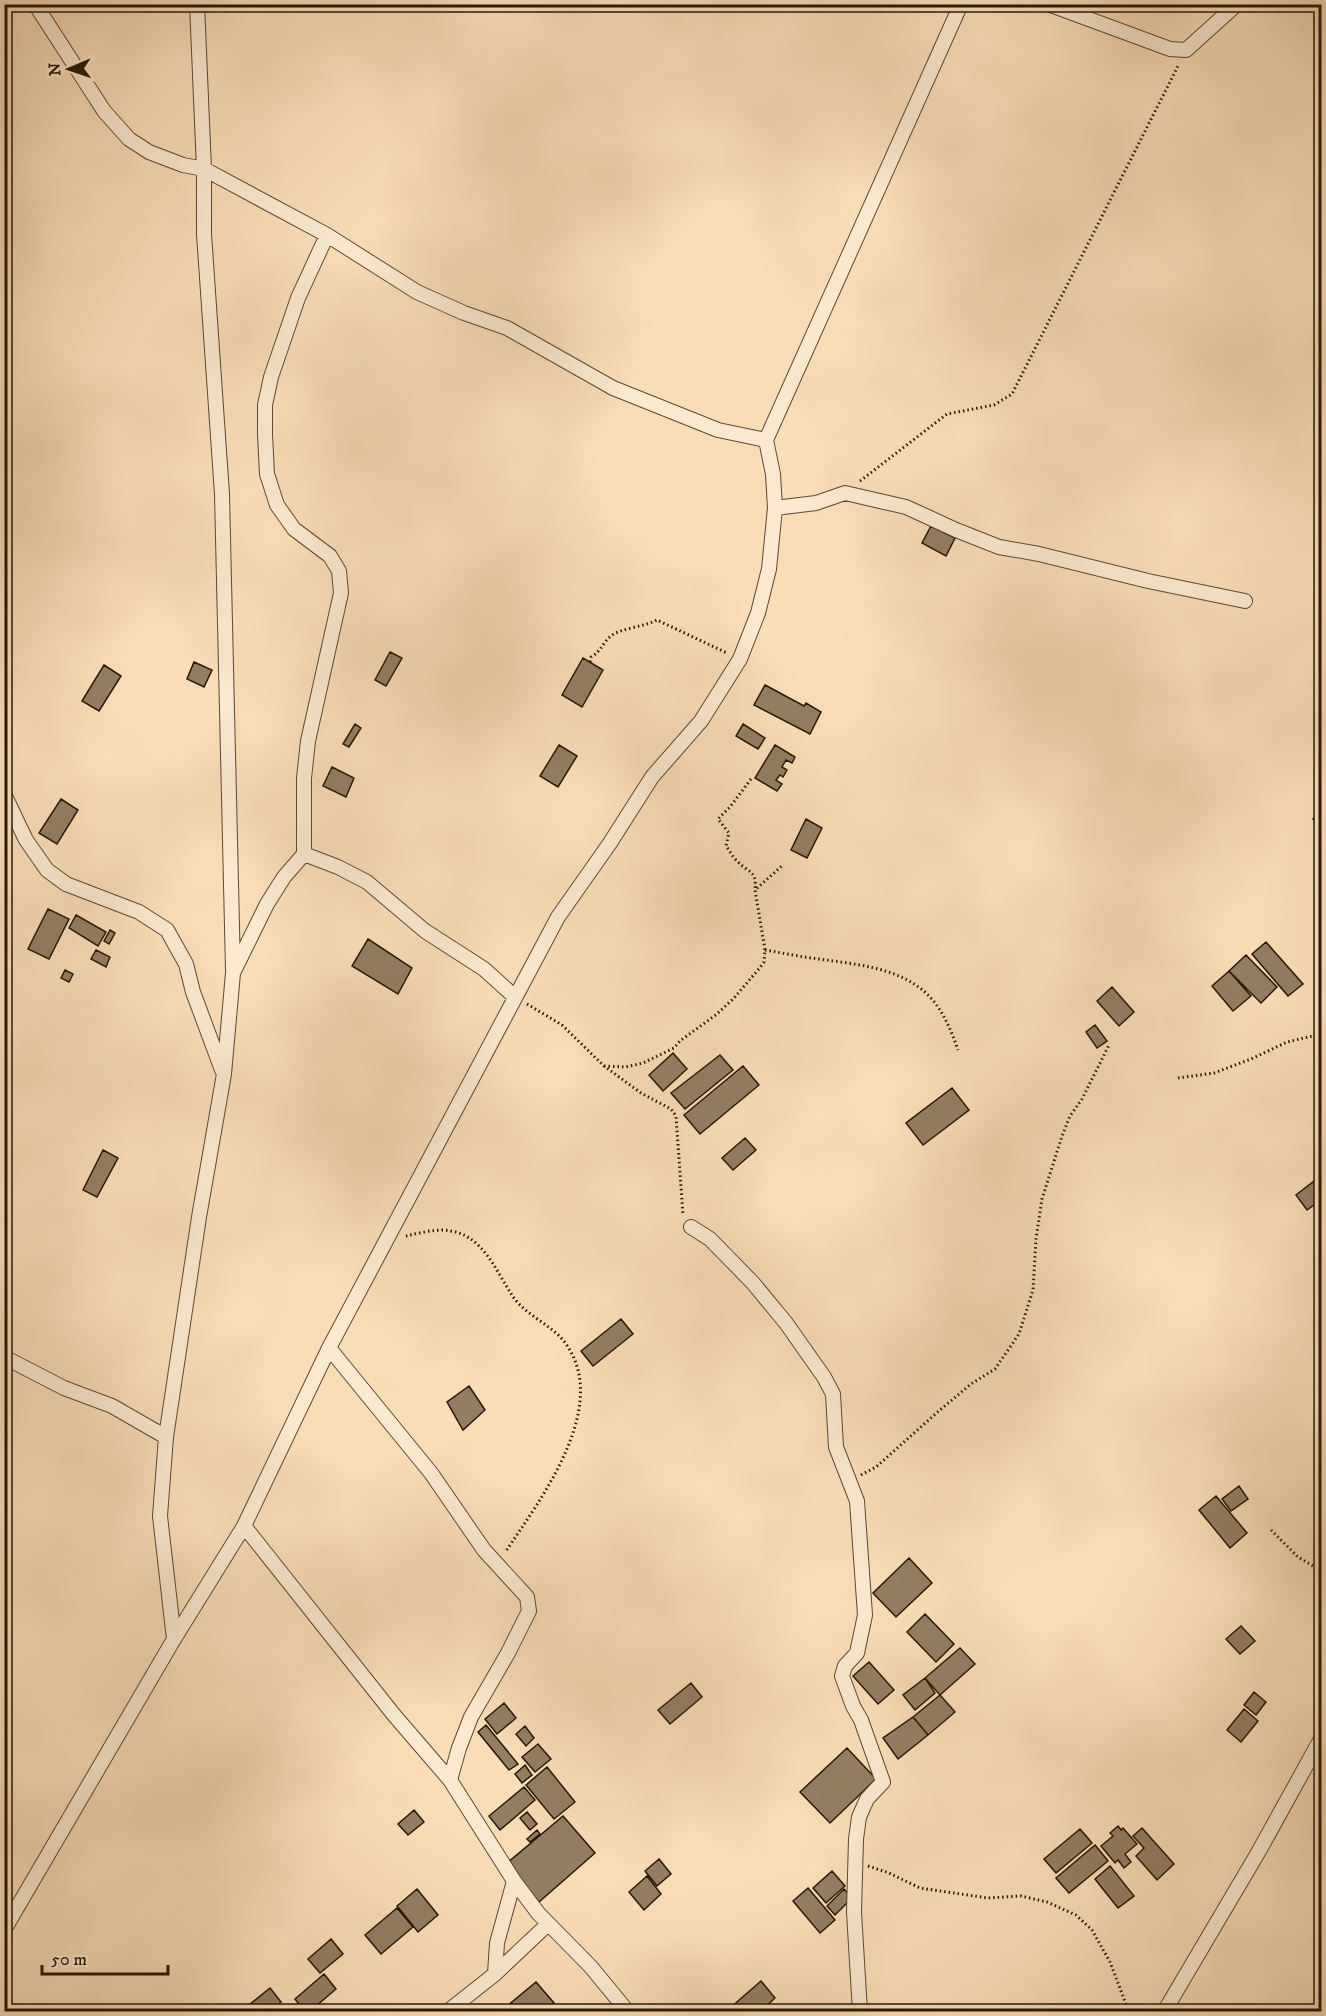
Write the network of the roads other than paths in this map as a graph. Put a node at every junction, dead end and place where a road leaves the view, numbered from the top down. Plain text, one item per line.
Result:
1 (35, 4) edge
2 (197, 4) edge
3 (961, 4) edge
4 (1048, 4) edge
5 (1237, 4) edge
6 (204, 169) junction
7 (327, 236) junction
8 (766, 440) junction
9 (775, 508) junction
10 (1245, 601) dead end
11 (4, 794) edge
12 (304, 854) junction
13 (233, 973) junction
14 (515, 996) junction
15 (224, 1074) junction
16 (691, 1227) road end
17 (329, 1348) junction
18 (4, 1357) edge
19 (166, 1437) junction
20 (244, 1526) junction
21 (174, 1639) junction
22 (1322, 1737) edge
23 (450, 1780) junction
24 (514, 1881) junction
25 (548, 1924) junction
26 (4, 1930) edge
27 (495, 1974) junction
28 (447, 2012) edge
29 (628, 2012) edge
30 (860, 2012) edge
31 (1164, 2012) edge

1 - 6 street
2 - 6 street
3 - 8 street
4 - 5 street
6 - 7 street
6 - 13 street
7 - 8 street
7 - 12 street
8 - 9 street
9 - 10 street
9 - 14 street
11 - 15 street
12 - 13 street
12 - 14 street
13 - 15 street
14 - 17 street
15 - 19 street
16 - 30 street
17 - 20 street
17 - 23 street
18 - 19 street
19 - 21 street
20 - 21 street
20 - 23 street
21 - 26 street
22 - 31 street
23 - 24 street
24 - 25 street
24 - 27 street
25 - 27 street
25 - 29 street
27 - 28 street

